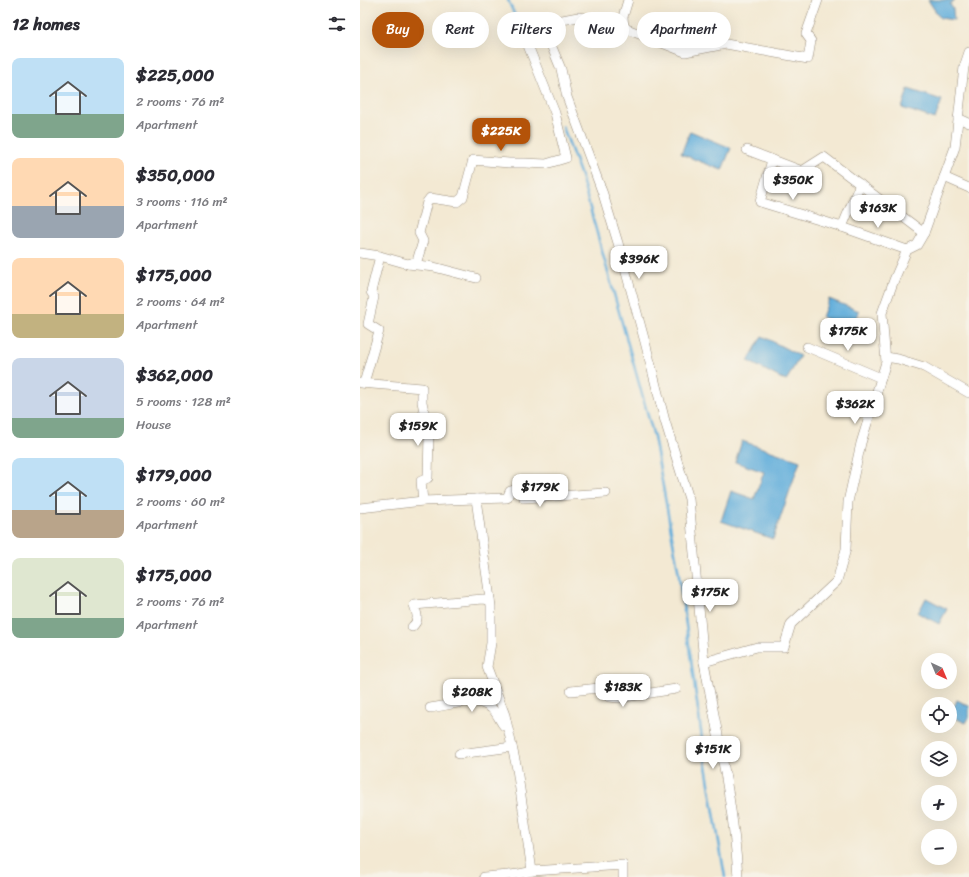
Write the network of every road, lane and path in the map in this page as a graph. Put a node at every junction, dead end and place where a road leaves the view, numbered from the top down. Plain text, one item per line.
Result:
1 (628, 0) edge
2 (818, 0) edge
3 (624, 12) edge
4 (574, 18) edge
5 (629, 29) edge
6 (529, 48) edge
7 (969, 52) edge
8 (958, 118) junction
9 (969, 123) edge
10 (747, 150) dead end
11 (772, 160) junction
12 (944, 178) junction
13 (860, 184) junction
14 (969, 188) edge
15 (842, 227) junction
16 (924, 233) junction
17 (907, 250) junction
18 (360, 254) edge
19 (380, 256) junction
20 (408, 264) junction
21 (476, 278) dead end
22 (807, 348) dead end
23 (886, 357) junction
24 (881, 378) junction
25 (362, 383) edge
26 (969, 393) edge
27 (606, 493) dead end
28 (476, 499) junction
29 (423, 501) junction
30 (360, 508) edge
31 (490, 600) junction
32 (412, 627) dead end
33 (704, 662) junction
34 (676, 689) dead end
35 (571, 691) dead end
36 (430, 708) dead end
37 (508, 728) junction
38 (512, 747) junction
39 (459, 754) dead end
40 (532, 871) junction
41 (484, 877) edge
42 (624, 877) edge
43 (738, 877) edge

1 - 3 street
2 - 5 street
4 - 33 street
6 - 20 street
7 - 8 street
8 - 9 street
8 - 12 street
10 - 11 street
11 - 13 street
11 - 15 street
12 - 14 street
12 - 16 street
13 - 15 street
13 - 16 street
15 - 17 street
16 - 17 street
17 - 23 street
18 - 19 street
19 - 20 street
19 - 25 street
20 - 21 street
22 - 24 street
23 - 24 street
23 - 26 street
24 - 33 street
25 - 29 street
27 - 28 street
28 - 29 street
28 - 31 street
29 - 30 street
31 - 32 street
31 - 37 street
33 - 43 street
34 - 35 street
36 - 37 street
37 - 38 street
38 - 39 street
38 - 40 street
40 - 41 street
40 - 42 street

